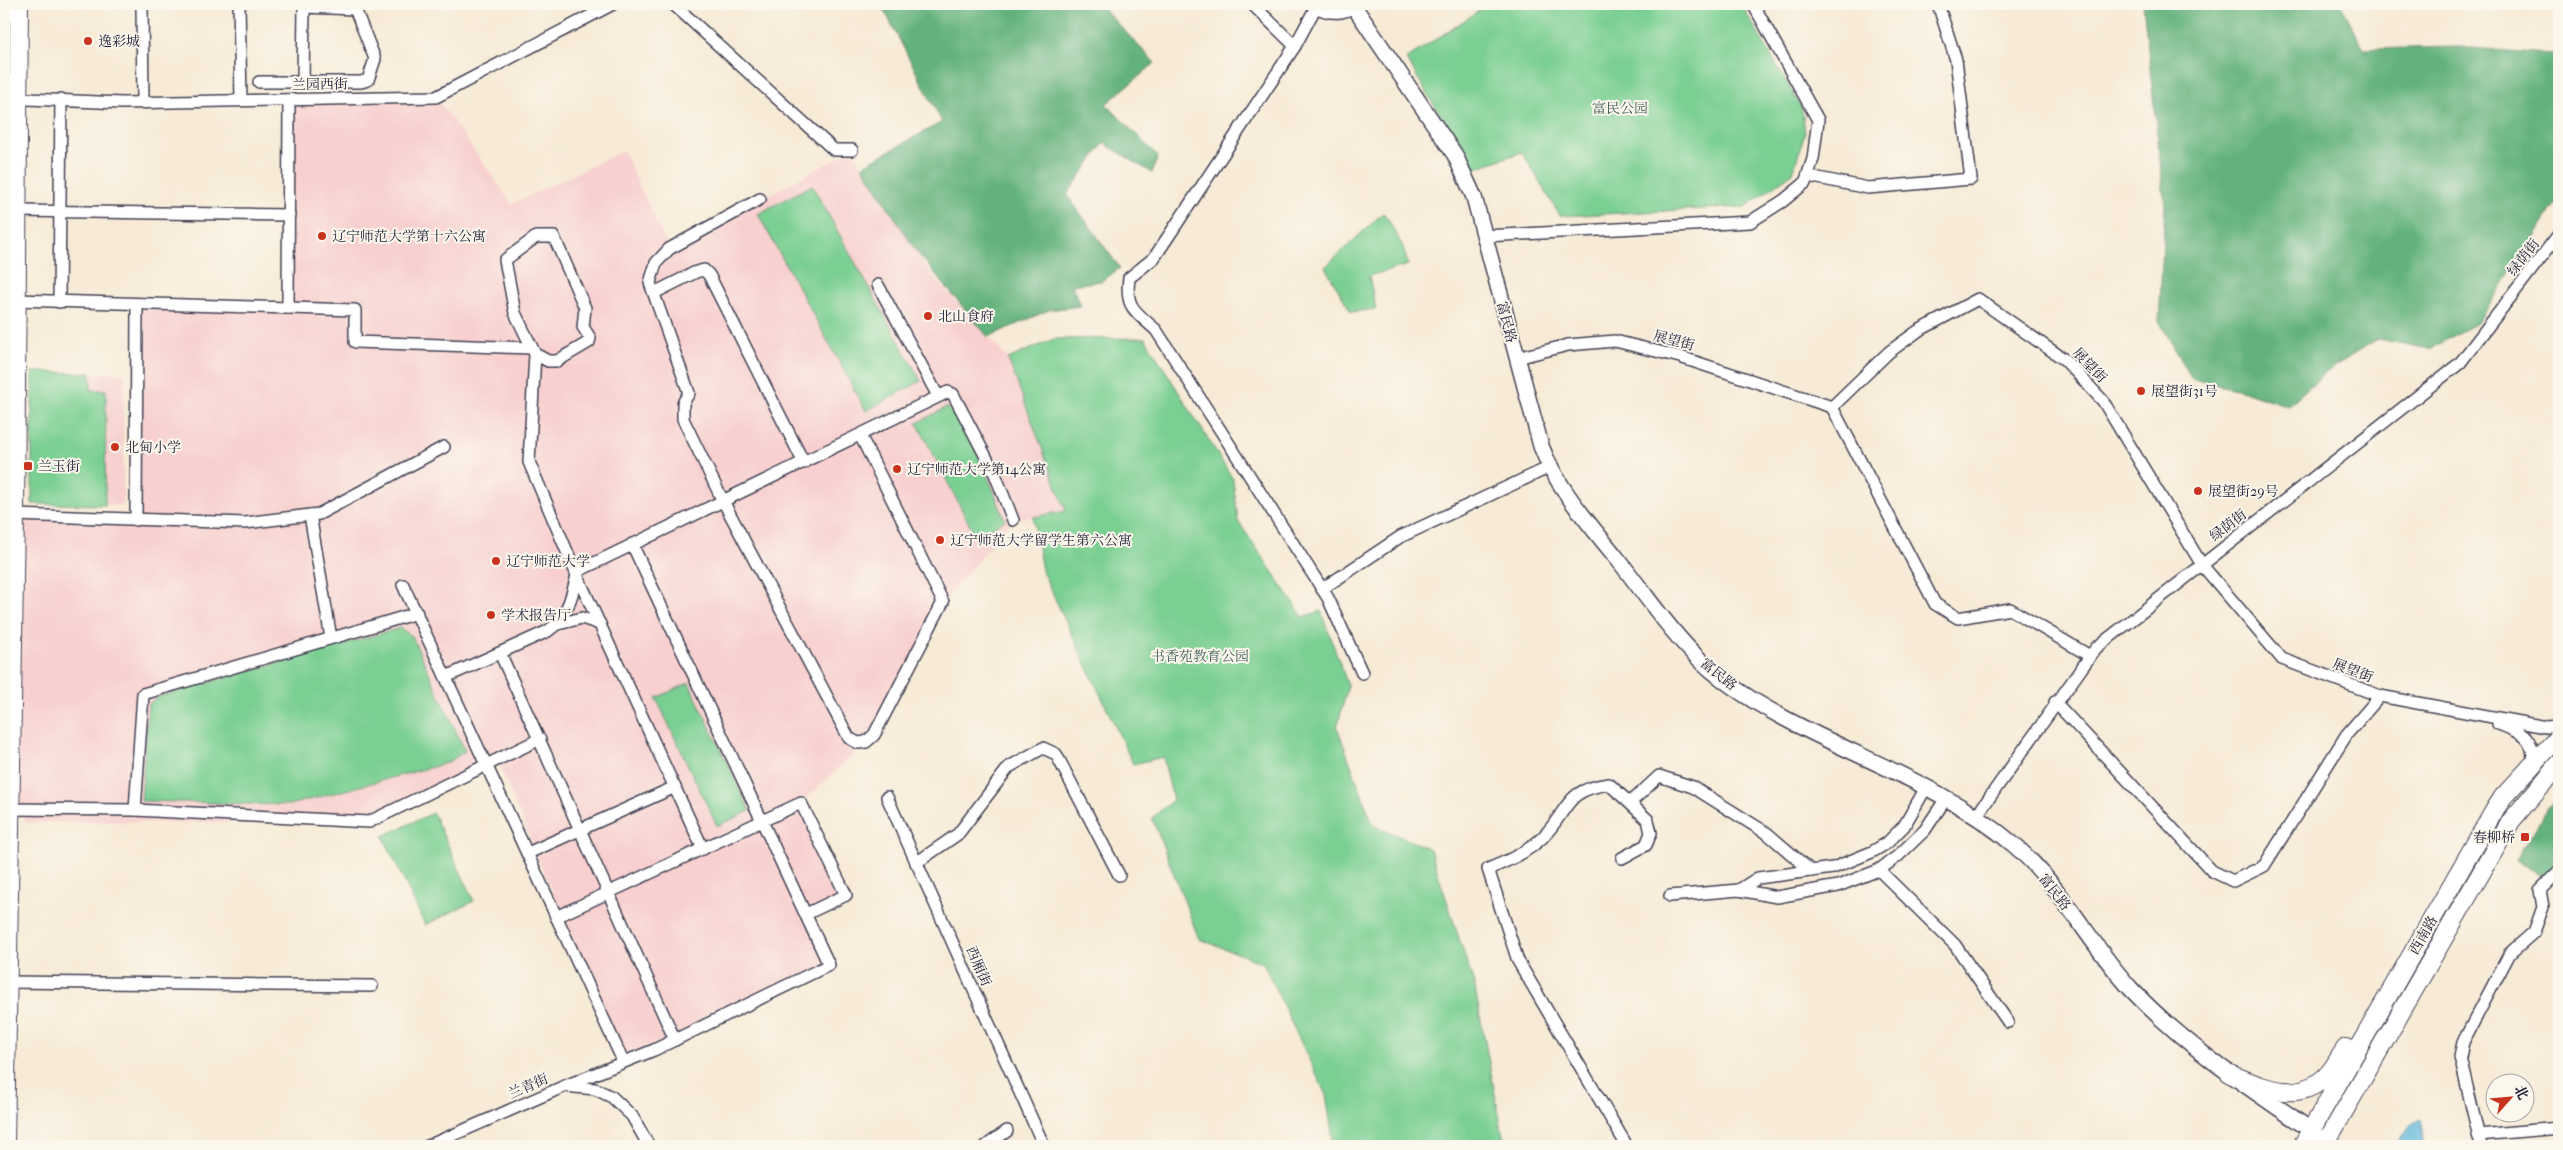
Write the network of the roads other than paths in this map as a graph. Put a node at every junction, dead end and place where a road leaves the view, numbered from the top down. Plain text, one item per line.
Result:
1 (19, 4) edge
2 (142, 4) edge
3 (239, 4) edge
4 (613, 4) edge
5 (673, 4) edge
6 (1252, 4) edge
7 (1753, 4) edge
8 (1938, 4) edge
9 (1316, 5) edge
10 (1354, 5) edge
11 (354, 6) edge
12 (1294, 46) junction
13 (259, 82) dead end
14 (303, 82) junction
15 (11, 98) edge
16 (61, 99) junction
17 (242, 100) junction
18 (289, 100) junction
19 (143, 102) junction
20 (852, 150) dead end
21 (1808, 176) junction
22 (760, 199) dead end
23 (18, 211) junction
24 (60, 211) junction
25 (289, 215) junction
26 (2559, 234) edge
27 (1485, 236) junction
28 (878, 285) dead end
29 (654, 293) junction
30 (16, 300) junction
31 (59, 302) junction
32 (137, 304) junction
33 (288, 308) junction
34 (534, 351) junction
35 (1517, 358) junction
36 (938, 396) junction
37 (1832, 407) junction
38 (860, 435) junction
39 (444, 447) dead end
40 (804, 463) junction
41 (1550, 467) junction
42 (723, 501) junction
43 (310, 515) junction
44 (15, 516) junction
45 (136, 520) junction
46 (1012, 520) dead end
47 (632, 544) junction
48 (2202, 566) junction
49 (577, 573) junction
50 (404, 585) dead end
51 (1322, 589) junction
52 (416, 613) junction
53 (558, 624) junction
54 (600, 624) junction
55 (331, 638) junction
56 (500, 653) junction
57 (2090, 656) junction
58 (1362, 673) dead end
59 (446, 677) junction
60 (2380, 696) junction
61 (2055, 702) junction
62 (2468, 714) junction
63 (2559, 726) edge
64 (2559, 736) edge
65 (540, 739) junction
66 (2559, 764) edge
67 (486, 765) junction
68 (2532, 765) junction
69 (1927, 786) junction
70 (675, 787) junction
71 (1947, 797) junction
72 (887, 798) dead end
73 (1630, 804) junction
74 (7, 808) edge
75 (135, 810) junction
76 (1977, 815) junction
77 (762, 821) junction
78 (581, 828) junction
79 (703, 849) junction
80 (528, 853) junction
81 (1622, 858) dead end
82 (916, 863) junction
83 (1879, 870) junction
84 (1811, 871) junction
85 (2559, 871) edge
86 (1119, 875) dead end
87 (1739, 890) junction
88 (610, 892) junction
89 (1670, 896) dead end
90 (806, 914) junction
91 (556, 917) junction
92 (8, 982) junction
93 (372, 986) dead end
94 (2382, 1006) junction
95 (2008, 1022) dead end
96 (675, 1040) junction
97 (623, 1061) junction
98 (2230, 1074) junction
99 (565, 1086) junction
100 (2559, 1128) edge
101 (2311, 1130) junction
102 (1007, 1131) dead end
103 (2480, 1141) edge
104 (2326, 1144) edge
105 (5, 1146) edge
106 (428, 1146) edge
107 (648, 1146) edge
108 (986, 1146) edge
109 (1044, 1146) edge
110 (1627, 1146) edge
111 (2302, 1146) edge

1 - 15 main road
2 - 19 street
3 - 17 street
4 - 18 street, 兰园西街
5 - 20 street
6 - 12 street
7 - 21 street
8 - 21 street
9 - 10 street
9 - 12 street
10 - 27 street, 富民路
11 - 14 street
11 - 14 street
12 - 51 street
13 - 14 street
15 - 16 street, 兰园西街
15 - 23 main road
16 - 19 street, 兰园西街
16 - 24 street
17 - 18 street, 兰园西街
17 - 19 street, 兰园西街
18 - 25 street
21 - 27 street
22 - 29 street
23 - 24 street
23 - 30 main road
24 - 25 street
24 - 31 street
25 - 33 street
26 - 48 street, 绿荫街
27 - 35 street, 富民路
28 - 36 street
29 - 40 street
29 - 42 street
30 - 31 street
30 - 44 main road
31 - 32 street
32 - 33 street
32 - 45 street
33 - 34 street
34 - 34 street
34 - 49 street
35 - 37 street, 展望街
35 - 41 street, 富民路
36 - 38 street
36 - 46 street
37 - 48 street, 展望街
37 - 57 street
38 - 40 street
38 - 42 street
39 - 43 street
40 - 42 street
41 - 51 street
41 - 69 street, 富民路
42 - 47 street
43 - 45 street
43 - 55 street
44 - 45 street
44 - 74 main road
47 - 49 street
47 - 77 street
48 - 57 street, 绿荫街
48 - 60 street, 展望街
49 - 53 street
49 - 54 street
50 - 52 street
51 - 58 street
52 - 55 street
52 - 59 street
53 - 54 street
53 - 56 street
54 - 70 street
55 - 75 street
56 - 59 street
56 - 65 street
57 - 61 street, 绿荫街
59 - 67 street
60 - 61 street
60 - 62 street, 展望街
61 - 76 street, 绿荫街
62 - 63 street, 展望街
62 - 68 street
64 - 68 main road, 西南路
65 - 67 street
65 - 78 street
66 - 104 main road, 西南路
67 - 75 street
67 - 80 street
68 - 94 main road, 西南路
69 - 71 street, 富民路
69 - 84 street
70 - 78 street
70 - 79 street
71 - 76 street, 富民路
71 - 83 street
72 - 82 street, 西厢街
73 - 81 street
73 - 84 street
73 - 110 street
74 - 75 street
74 - 92 main road
76 - 98 street, 富民路
77 - 79 street
77 - 90 street
77 - 90 street
78 - 80 street
78 - 88 street
79 - 88 street
80 - 91 street
82 - 86 street
82 - 109 street, 西厢街
83 - 87 street
83 - 95 street
84 - 87 street
85 - 103 street
87 - 89 street
88 - 91 street
88 - 96 street
90 - 96 street
91 - 97 street
92 - 93 street
92 - 105 main road
94 - 98 main road
94 - 101 main road, 西南路
96 - 97 street
97 - 99 street
98 - 101 street, 富民路
99 - 106 street, 兰青街
99 - 107 street, 兰青街
100 - 103 street
101 - 104 street, 富民路
101 - 111 main road, 西南路
102 - 108 street

